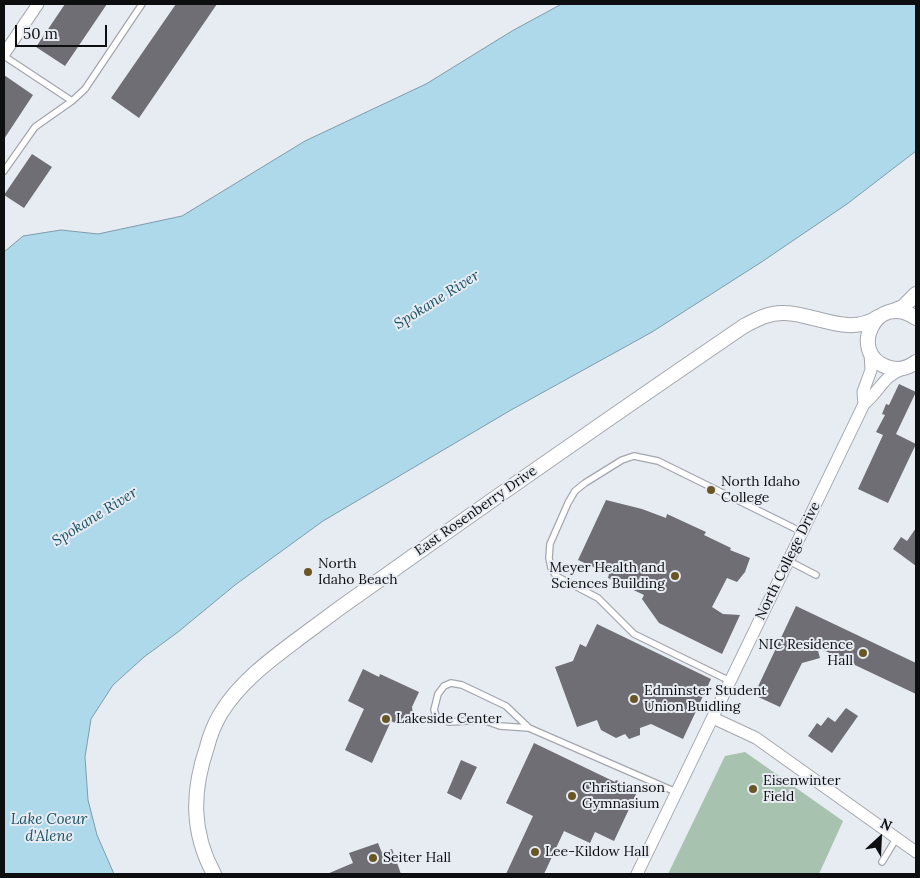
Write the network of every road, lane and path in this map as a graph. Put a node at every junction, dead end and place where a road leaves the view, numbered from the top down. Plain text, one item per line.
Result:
1 (38, 4) edge
2 (142, 4) edge
3 (4, 55) edge
4 (72, 101) junction
5 (4, 171) edge
6 (916, 294) edge
7 (893, 311) junction
8 (878, 317) junction
9 (916, 318) edge
10 (870, 354) junction
11 (912, 365) edge
12 (864, 404) junction
13 (802, 532) junction
14 (789, 561) junction
15 (816, 575) dead end
16 (730, 681) junction
17 (713, 718) junction
18 (529, 728) junction
19 (676, 792) junction
20 (896, 839) junction
21 (916, 852) edge
22 (882, 862) dead end
23 (214, 874) edge
24 (637, 874) edge

1 - 3 street
2 - 4 lane
3 - 4 lane
4 - 5 lane
6 - 7 street
7 - 8 street, East Rosenberry Drive
7 - 9 street
8 - 10 street
8 - 23 street, East Rosenberry Drive
10 - 11 street
10 - 12 street, North College Drive
11 - 12 street, North College Drive
12 - 13 street, North College Drive
13 - 14 street, North College Drive
13 - 16 lane
14 - 15 lane
14 - 16 street, North College Drive
16 - 17 street, North College Drive
17 - 19 street, North College Drive
17 - 20 street
18 - 18 lane
18 - 19 lane
19 - 24 street, North College Drive
20 - 21 street
20 - 22 lane

